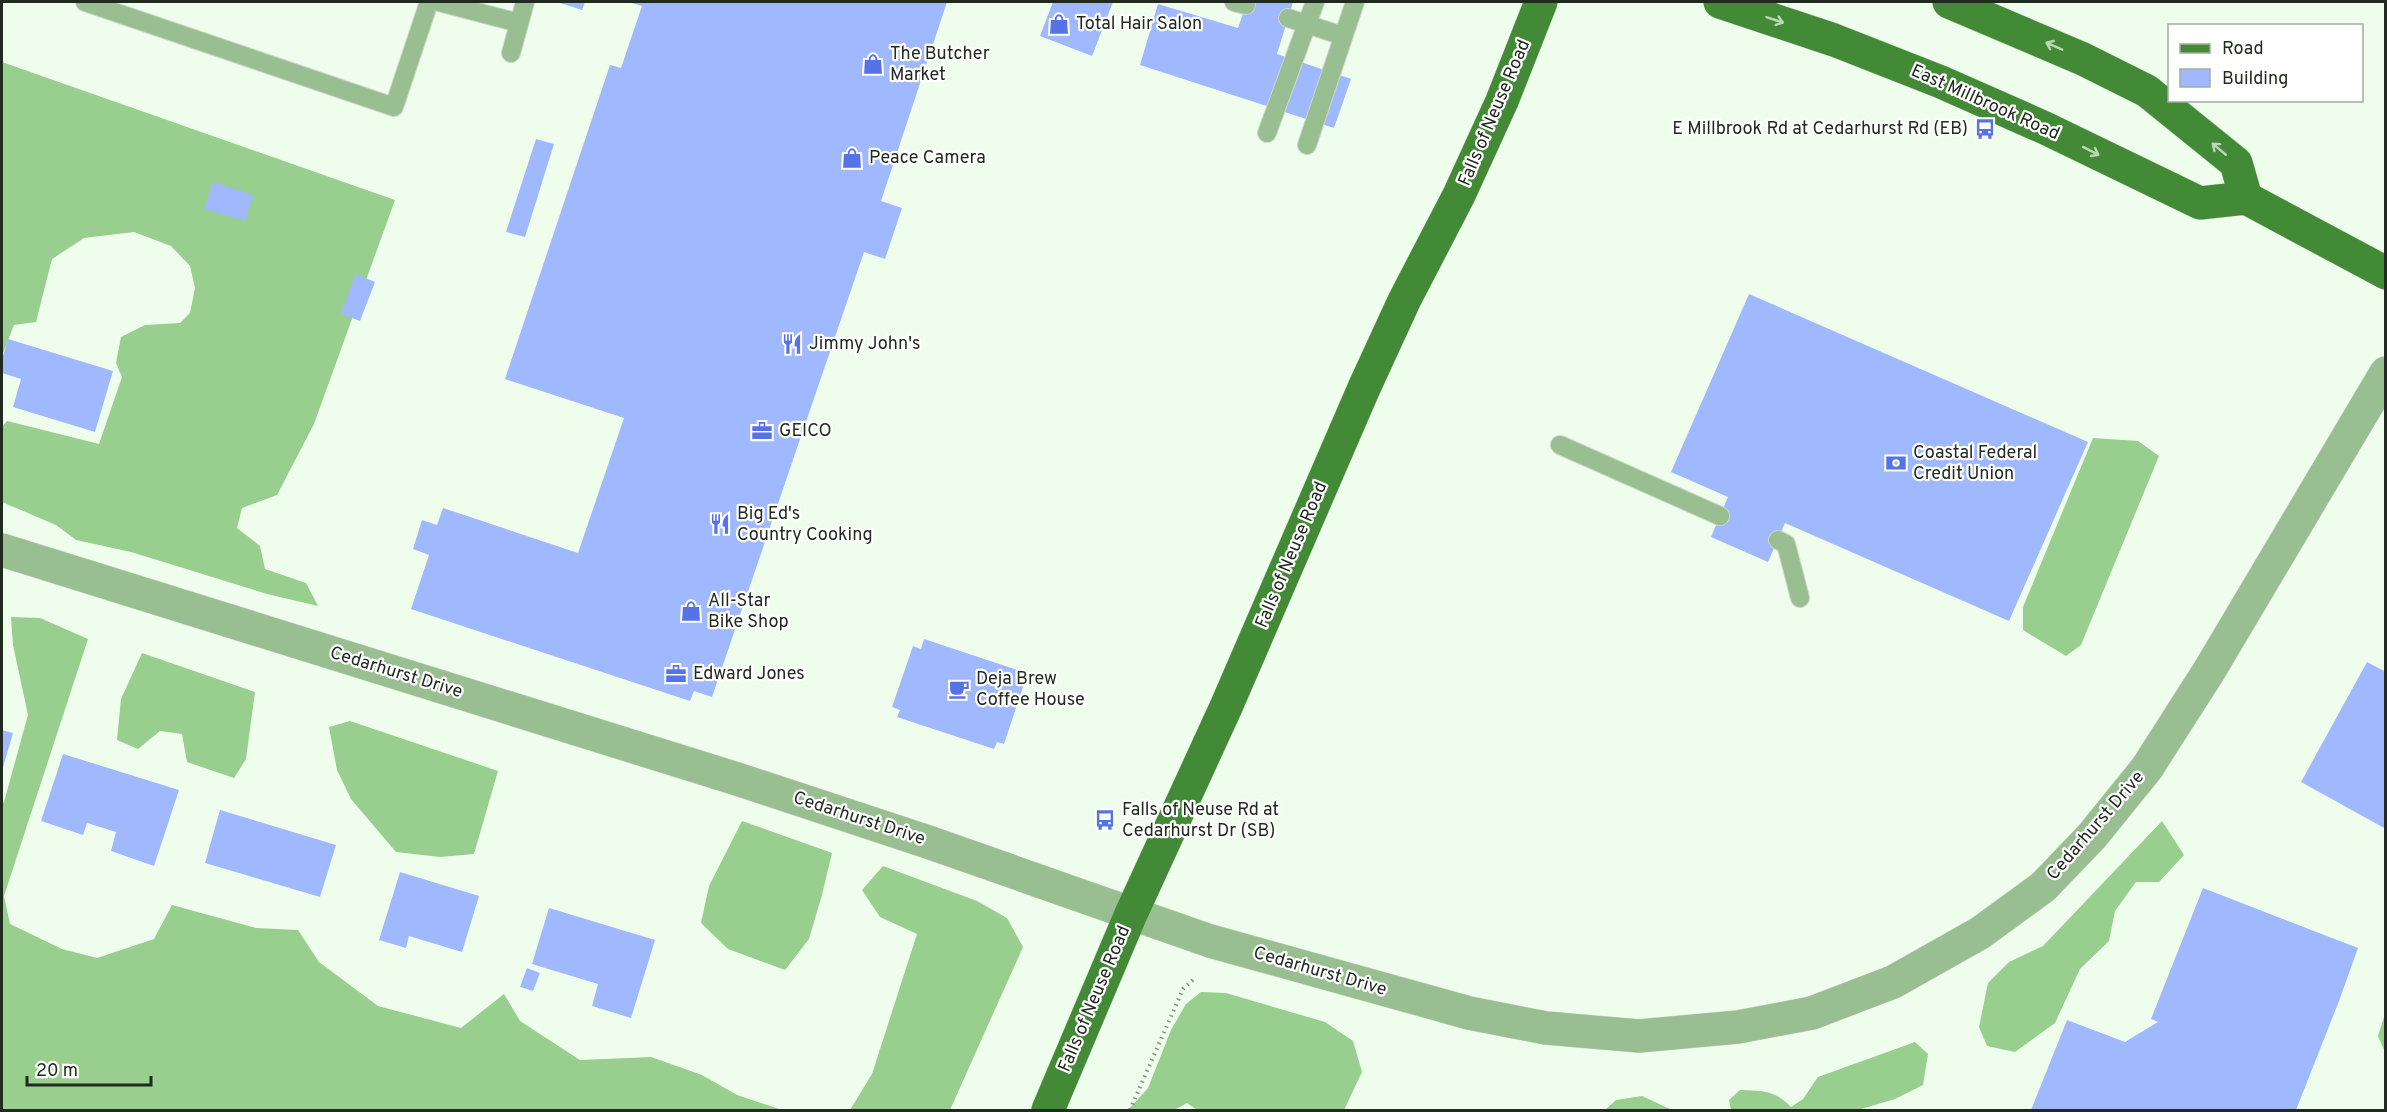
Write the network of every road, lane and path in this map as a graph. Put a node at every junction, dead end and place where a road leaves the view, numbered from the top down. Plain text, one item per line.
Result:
1 (85, 2) edge
2 (429, 2) edge
3 (439, 2) edge
4 (525, 2) edge
5 (1315, 2) edge
6 (1355, 2) edge
7 (1541, 2) edge
8 (1720, 2) edge
9 (1949, 2) edge
10 (1288, 18) dead end
11 (519, 23) junction
12 (1307, 24) junction
13 (1343, 36) junction
14 (511, 53) dead end
15 (1267, 133) dead end
16 (1307, 145) dead end
17 (2246, 198) junction
18 (2385, 273) edge
19 (2385, 373) edge
20 (1560, 445) dead end
21 (1720, 516) dead end
22 (1778, 540) dead end
23 (2, 550) edge
24 (1800, 598) dead end
25 (1131, 914) junction
26 (1201, 972) dead end
27 (1048, 1110) edge
28 (1130, 1110) edge

1 - 2 lane
3 - 11 lane
4 - 11 lane
5 - 12 lane
6 - 13 lane
7 - 25 main road, Falls of Neuse Road
8 -> 17 main road, East Millbrook Road
17 -> 9 main road
10 - 12 lane
11 - 14 lane
12 - 13 lane
12 - 15 lane
13 - 16 lane
17 - 18 main road
19 - 25 street, Cedarhurst Drive
20 - 21 lane
22 - 24 lane
23 - 25 street, Cedarhurst Drive
25 - 27 main road, Falls of Neuse Road
26 - 28 path

